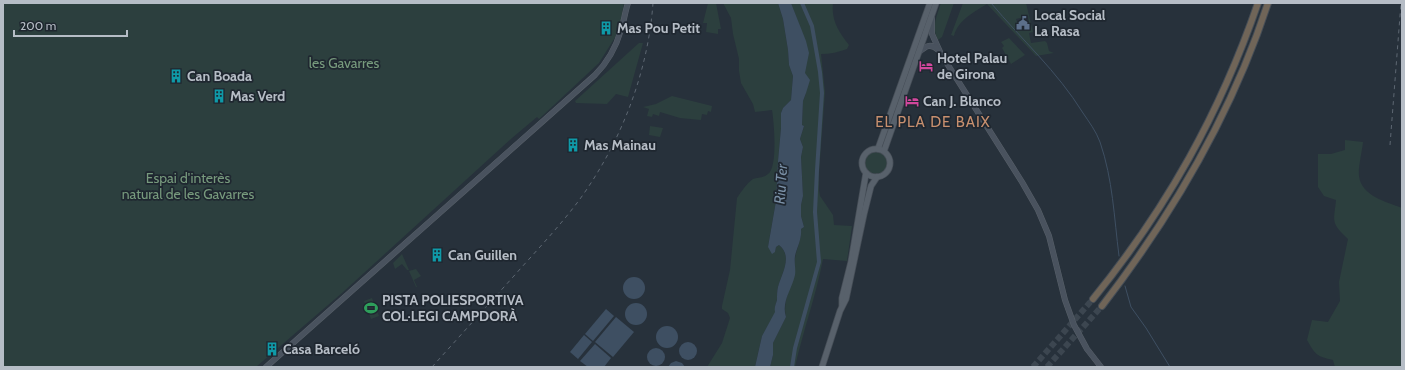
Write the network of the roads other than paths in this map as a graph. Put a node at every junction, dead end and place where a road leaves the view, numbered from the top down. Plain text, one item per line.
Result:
1 (628, 3) edge
2 (930, 3) edge
3 (936, 3) edge
4 (1258, 3) edge
5 (1268, 3) edge
6 (932, 15) junction
7 (918, 53) junction
8 (941, 54) junction
9 (881, 150) junction
10 (866, 173) junction
11 (877, 177) junction
12 (1094, 299) tunnel mouth
13 (1102, 306) tunnel mouth
14 (842, 307) junction
15 (266, 367) edge
16 (822, 367) edge
17 (1101, 367) edge

1 - 15 street
2 - 9 main road
3 - 6 main road
4 - 12 highway
5 - 13 highway
6 - 7 main road
6 - 8 street
7 - 8 street
7 - 9 main road
8 - 17 street
9 - 10 main road
9 - 11 main road
10 - 11 main road
10 - 14 main road
11 - 14 main road
14 - 16 main road

